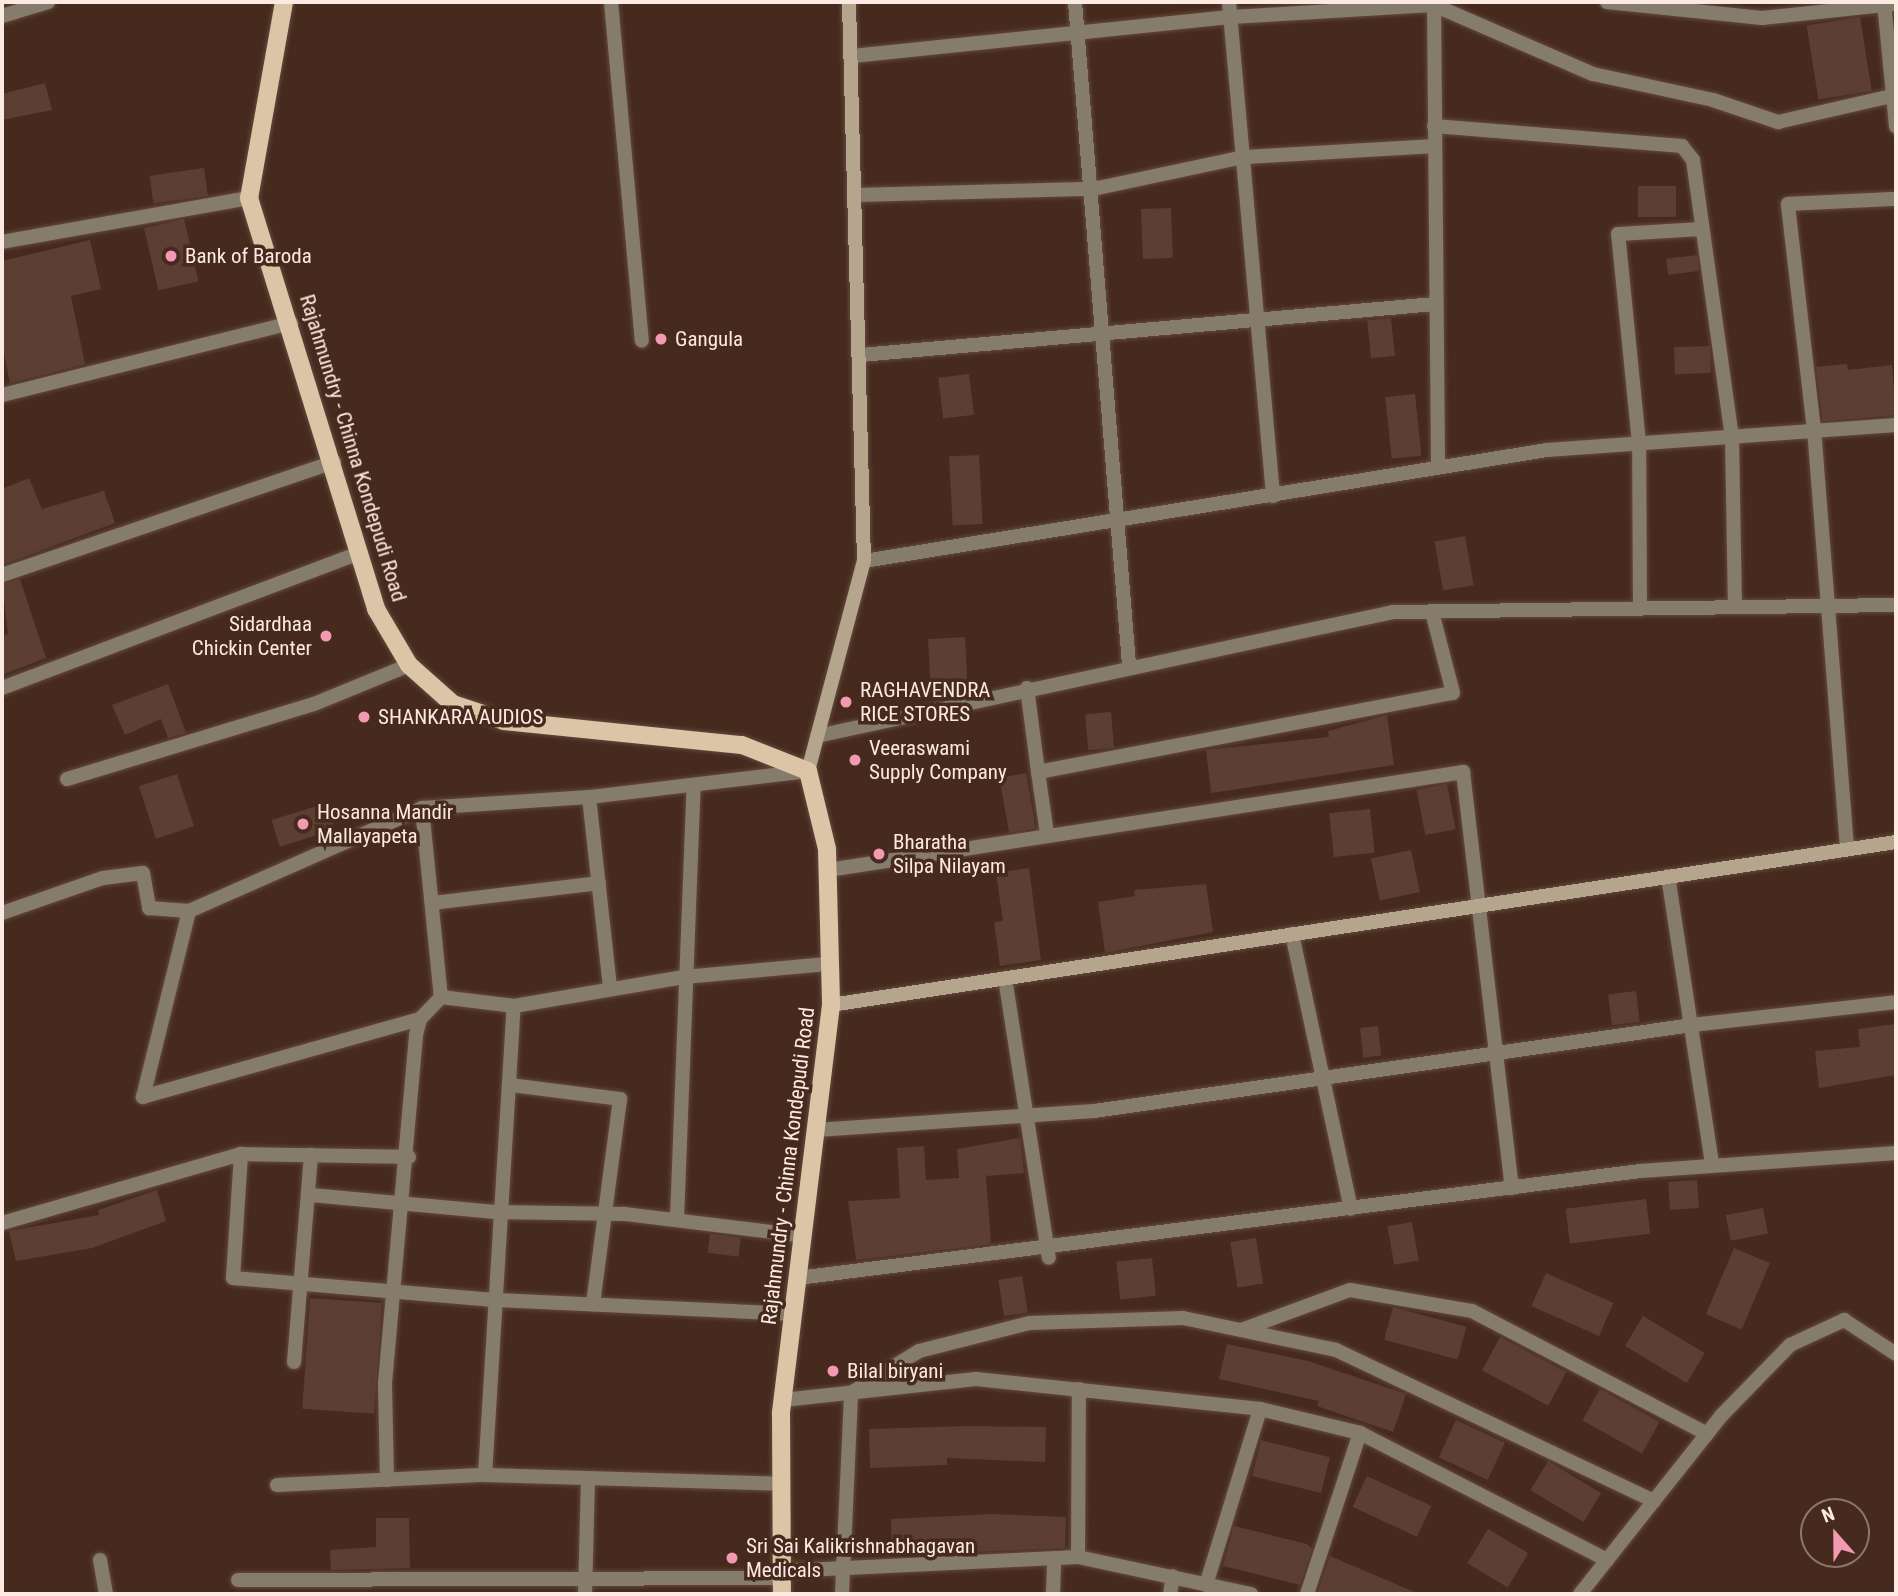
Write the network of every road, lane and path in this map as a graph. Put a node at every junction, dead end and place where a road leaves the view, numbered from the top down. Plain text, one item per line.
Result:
1 (48, 2) edge
2 (284, 2) edge
3 (611, 2) edge
4 (849, 2) edge
5 (1075, 2) edge
6 (1607, 2) edge
7 (1434, 3) edge
8 (1888, 4) edge
9 (1229, 9) edge
10 (2, 16) edge
11 (1078, 33) junction
12 (852, 56) junction
13 (1895, 95) edge
14 (1434, 126) junction
15 (1896, 126) edge
16 (1433, 146) junction
17 (1244, 157) junction
18 (1093, 189) junction
19 (856, 195) junction
20 (249, 198) junction
21 (1896, 199) edge
22 (1702, 229) junction
23 (2, 242) edge
24 (1435, 304) junction
25 (1258, 321) junction
26 (291, 323) junction
27 (1105, 329) junction
28 (642, 341) dead end
29 (861, 355) junction
30 (2, 395) edge
31 (1896, 425) edge
32 (1814, 430) junction
33 (1732, 437) junction
34 (1639, 443) junction
35 (334, 462) junction
36 (1438, 467) junction
37 (1273, 496) junction
38 (1121, 521) junction
39 (360, 553) junction
40 (864, 561) junction
41 (2, 575) edge
42 (1735, 605) junction
43 (1827, 605) junction
44 (1896, 605) edge
45 (1640, 609) junction
46 (1432, 612) junction
47 (409, 665) junction
48 (1129, 665) junction
49 (2, 688) edge
50 (1027, 688) junction
51 (817, 736) junction
52 (808, 771) junction
53 (1038, 772) junction
54 (67, 779) dead end
55 (694, 785) junction
56 (589, 797) junction
57 (422, 808) junction
58 (1047, 834) junction
59 (1896, 842) edge
60 (1847, 848) junction
61 (828, 870) junction
62 (1668, 876) junction
63 (599, 883) junction
64 (432, 903) junction
65 (1482, 904) junction
66 (189, 911) junction
67 (2, 913) edge
68 (1292, 934) junction
69 (827, 964) junction
70 (684, 977) junction
71 (1005, 978) junction
72 (610, 988) junction
73 (441, 997) junction
74 (1896, 1002) edge
75 (831, 1005) junction
76 (514, 1006) junction
77 (420, 1019) junction
78 (1692, 1025) junction
79 (1495, 1052) junction
80 (1323, 1076) junction
81 (511, 1084) junction
82 (1026, 1115) junction
83 (816, 1130) junction
84 (1896, 1153) edge
85 (241, 1154) junction
86 (311, 1155) junction
87 (408, 1157) junction
88 (1712, 1164) junction
89 (1512, 1188) junction
90 (311, 1195) junction
91 (405, 1203) junction
92 (1351, 1209) junction
93 (504, 1212) junction
94 (606, 1213) junction
95 (677, 1219) junction
96 (2, 1223) edge
97 (803, 1236) junction
98 (1048, 1253) junction
99 (798, 1278) junction
100 (301, 1283) junction
101 (395, 1291) junction
102 (497, 1300) junction
103 (593, 1304) junction
104 (794, 1314) junction
105 (1241, 1330) junction
106 (1896, 1354) edge
107 (294, 1362) dead end
108 (1079, 1388) junction
109 (851, 1393) junction
110 (783, 1400) junction
111 (1260, 1409) junction
112 (1360, 1433) junction
113 (1707, 1434) junction
114 (485, 1475) junction
115 (588, 1478) junction
116 (387, 1480) junction
117 (782, 1484) junction
118 (277, 1485) dead end
119 (1654, 1501) junction
120 (1078, 1557) junction
121 (1054, 1558) junction
122 (100, 1560) dead end
123 (1607, 1560) junction
124 (842, 1568) junction
125 (1173, 1576) junction
126 (584, 1577) junction
127 (238, 1580) dead end
128 (782, 1581) edge
129 (1206, 1585) junction
130 (106, 1594) edge
131 (585, 1594) edge
132 (842, 1594) edge
133 (1053, 1594) edge
134 (1170, 1594) edge
135 (1251, 1594) edge
136 (1307, 1594) edge
137 (1580, 1594) edge

1 - 10 street
2 - 20 main road, Rajahmundry - Chinna Kondepudi Road
3 - 28 street
4 - 12 street
5 - 11 street
6 - 8 street
7 - 9 street
7 - 13 street
7 - 14 street
8 - 13 street
9 - 11 street
9 - 17 street
11 - 12 street
11 - 18 street
12 - 19 street
13 - 15 street
14 - 16 street
14 - 22 street
16 - 17 street
16 - 24 street
17 - 18 street
17 - 25 street
18 - 19 street
18 - 27 street
19 - 29 street
20 - 23 street
20 - 26 main road, Rajahmundry - Chinna Kondepudi Road
21 - 32 street
22 - 33 street
22 - 34 street
24 - 25 street
24 - 36 street
25 - 27 street
25 - 37 street
26 - 30 street
26 - 35 main road, Rajahmundry - Chinna Kondepudi Road
27 - 29 street
27 - 38 street
29 - 40 street
31 - 32 street
32 - 33 street
32 - 43 street
33 - 34 street
33 - 42 street
34 - 36 street
34 - 45 street
35 - 39 main road, Rajahmundry - Chinna Kondepudi Road
35 - 41 street
36 - 37 street
37 - 38 street
38 - 40 street
38 - 48 street
39 - 47 main road, Rajahmundry - Chinna Kondepudi Road
39 - 49 street
40 - 51 street
42 - 43 street
42 - 45 street
43 - 44 street
43 - 60 street
45 - 46 street
46 - 48 street
46 - 53 street
47 - 52 main road, Rajahmundry - Chinna Kondepudi Road
47 - 54 street
48 - 50 street
50 - 51 street
50 - 53 street
51 - 52 street
52 - 55 street
52 - 61 main road, Rajahmundry - Chinna Kondepudi Road
53 - 58 street
55 - 56 street
55 - 70 street
56 - 57 street
56 - 63 street
57 - 64 street
57 - 66 street
58 - 61 street
58 - 65 street
59 - 60 street
60 - 62 street
61 - 69 main road, Rajahmundry - Chinna Kondepudi Road
62 - 65 street
62 - 78 street
63 - 64 street
63 - 72 street
64 - 73 street
65 - 68 street
65 - 79 street
66 - 67 street
66 - 77 street
68 - 71 street
68 - 80 street
69 - 70 street
69 - 75 main road, Rajahmundry - Chinna Kondepudi Road
70 - 72 street
70 - 95 street
71 - 75 street
71 - 82 street
72 - 76 street
73 - 76 street
73 - 77 street
74 - 78 street
75 - 83 main road, Rajahmundry - Chinna Kondepudi Road
76 - 81 street
77 - 87 street
78 - 79 street
78 - 88 street
79 - 80 street
79 - 89 street
80 - 82 street
80 - 92 street
81 - 93 street
81 - 94 street
82 - 83 street
82 - 98 street
83 - 97 main road, Rajahmundry - Chinna Kondepudi Road
84 - 88 street
85 - 86 street
85 - 96 street
85 - 100 street
86 - 87 street
86 - 90 street
87 - 91 street
88 - 89 street
89 - 92 street
90 - 91 street
90 - 100 street
91 - 93 street
91 - 101 street
92 - 98 street
93 - 94 street
93 - 102 street
94 - 95 street
94 - 103 street
95 - 97 street
97 - 99 main road, Rajahmundry - Chinna Kondepudi Road
98 - 99 street
99 - 104 main road, Rajahmundry - Chinna Kondepudi Road
100 - 101 street
100 - 107 street
101 - 102 street
101 - 116 street
102 - 103 street
102 - 114 street
103 - 104 street
104 - 110 main road, Rajahmundry - Chinna Kondepudi Road
105 - 109 street
105 - 113 street
105 - 119 street
106 - 113 street
108 - 109 street
108 - 111 street
108 - 120 street
109 - 110 street
109 - 124 street
110 - 117 main road, Rajahmundry - Chinna Kondepudi Road
111 - 112 street
111 - 129 street
112 - 123 street
112 - 136 street
113 - 119 street
114 - 115 street
114 - 116 street
115 - 117 street
115 - 126 street
116 - 118 street
117 - 128 main road, Rajahmundry - Chinna Kondepudi Road
119 - 123 street
120 - 121 street
120 - 125 street
121 - 124 street
121 - 133 street
122 - 130 street
123 - 137 street
124 - 128 street
124 - 132 street
125 - 129 street
125 - 134 street
126 - 127 street
126 - 128 street
126 - 131 street
129 - 135 street

